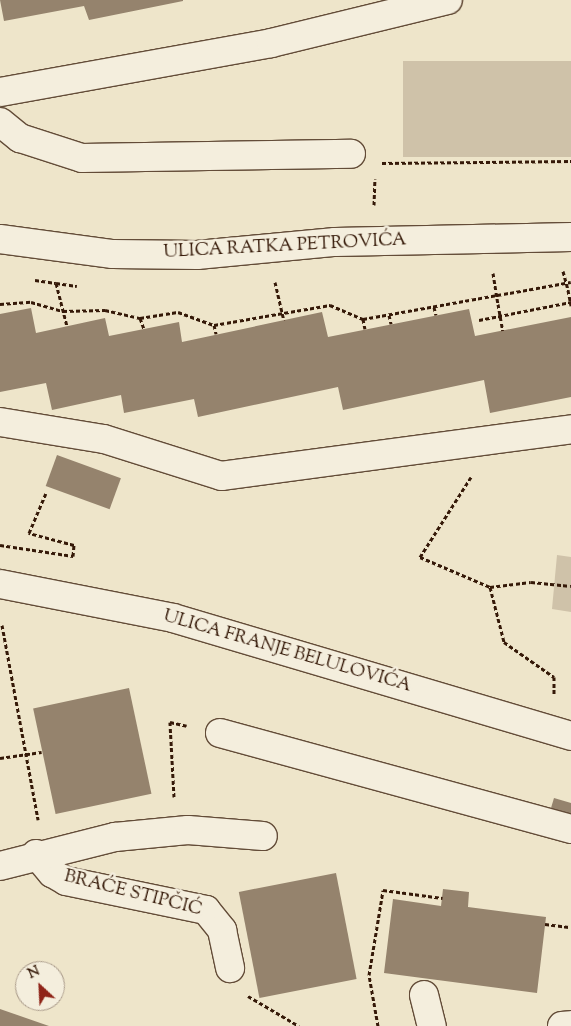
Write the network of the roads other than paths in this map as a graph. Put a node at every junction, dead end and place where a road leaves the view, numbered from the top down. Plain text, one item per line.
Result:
1 (448, 0) edge
2 (0, 92) edge
3 (0, 122) edge
4 (362, 159) road end
5 (0, 239) edge
6 (566, 249) edge
7 (0, 422) edge
8 (571, 429) edge
9 (0, 584) edge
10 (220, 733) dead end
11 (570, 734) edge
12 (571, 829) edge
13 (263, 836) dead end
14 (36, 854) junction
15 (0, 866) edge
16 (230, 968) dead end
17 (424, 995) dead end
18 (571, 1024) edge
19 (432, 1026) edge
20 (562, 1026) edge

1 - 2 street
3 - 4 street
5 - 6 street, ULICA RATKA PETROVIĆA
7 - 8 street
9 - 11 street, ULICA FRANJE BELULOVIĆA
10 - 12 street
13 - 14 street, BRAĆE STIPČIĆ
14 - 15 street, BRAĆE STIPČIĆ
14 - 16 street, BRAĆE STIPČIĆ
17 - 19 street
18 - 20 street

